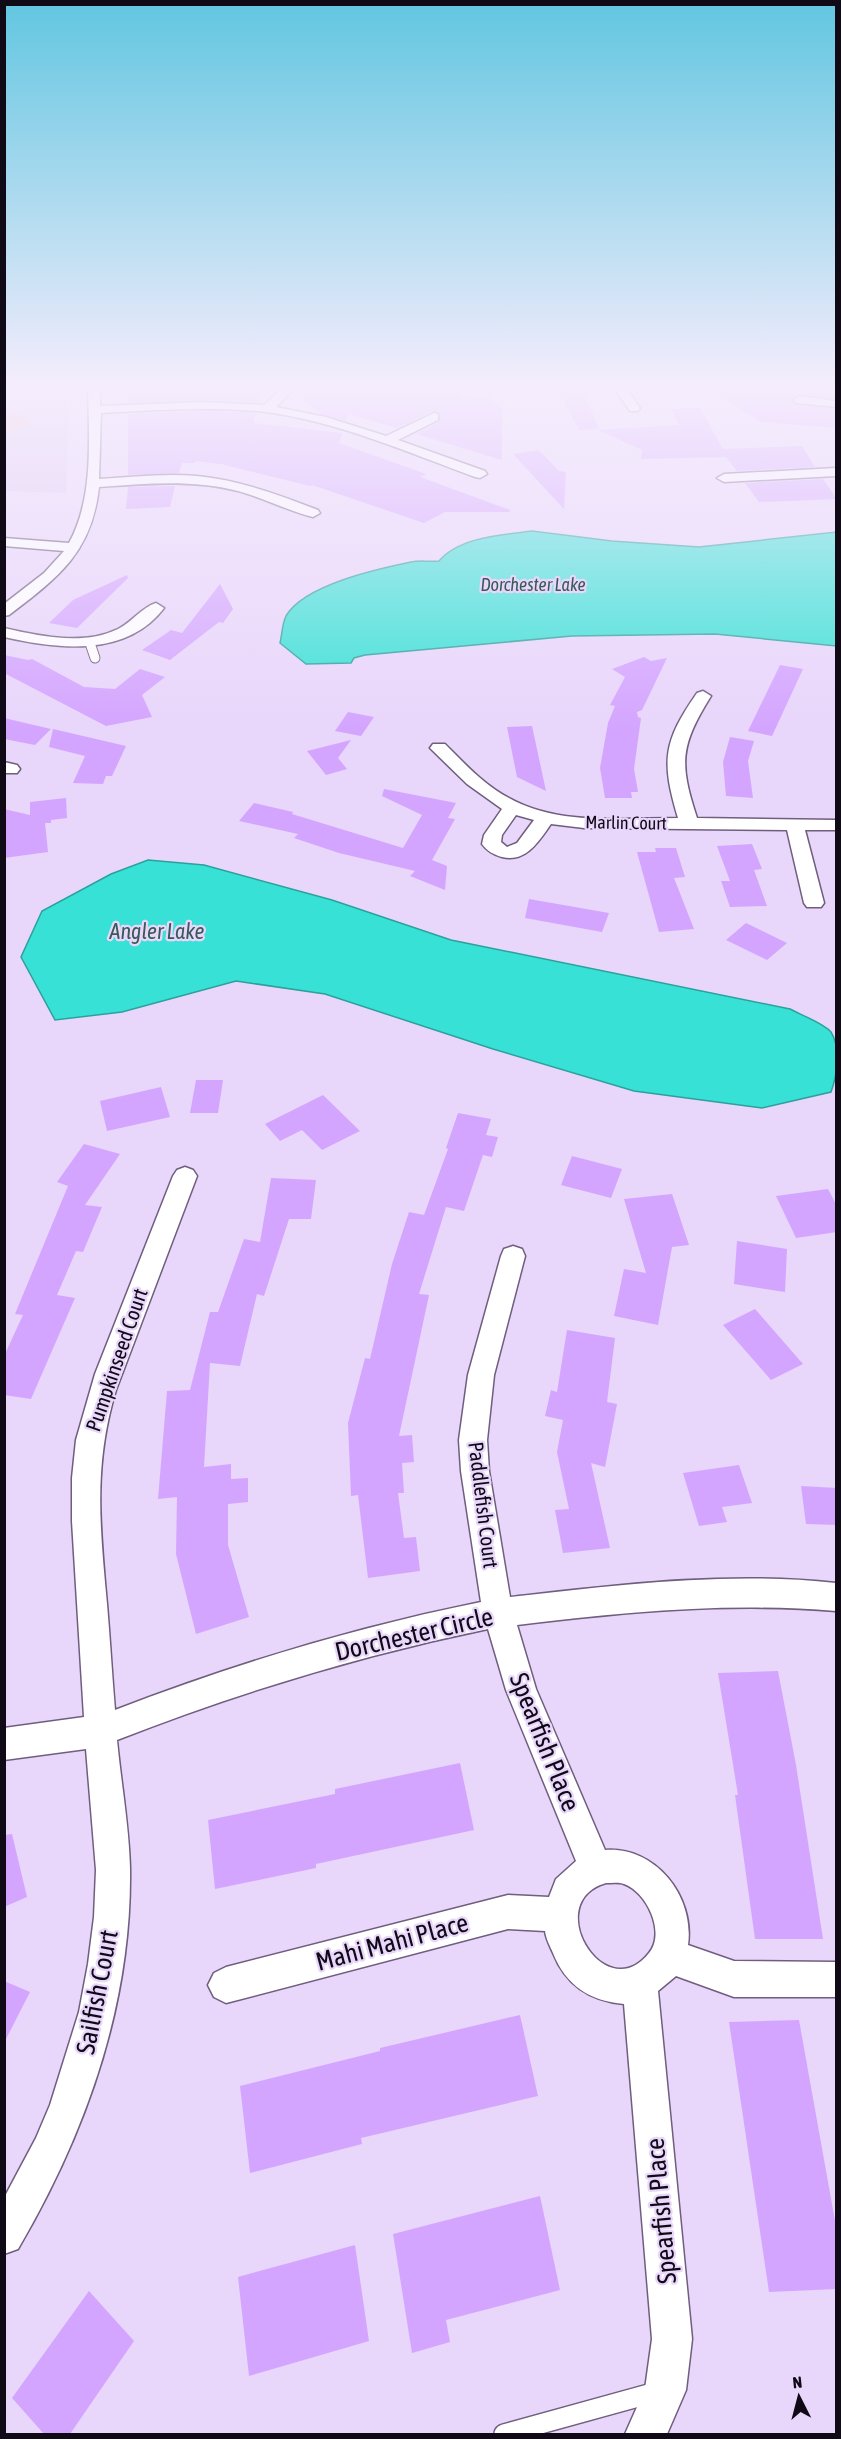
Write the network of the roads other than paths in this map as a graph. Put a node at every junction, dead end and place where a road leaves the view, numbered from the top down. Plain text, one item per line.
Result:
1 (90, 502) edge
2 (285, 502) edge
3 (313, 513) dead end
4 (4, 542) edge
5 (74, 548) junction
6 (156, 608) dead end
7 (4, 612) edge
8 (4, 632) edge
9 (90, 643) junction
10 (95, 658) dead end
11 (703, 696) dead end
12 (439, 748) dead end
13 (512, 808) junction
14 (545, 818) junction
15 (689, 823) junction
16 (795, 825) junction
17 (837, 825) edge
18 (814, 903) dead end
19 (185, 1176) dead end
20 (513, 1256) dead end
21 (837, 1597) edge
22 (498, 1613) junction
23 (101, 1731) junction
24 (4, 1744) edge
25 (596, 1869) junction
26 (560, 1915) junction
27 (668, 1955) junction
28 (837, 1979) edge
29 (640, 1983) junction
30 (226, 1985) dead end
31 (4, 2235) edge
32 (665, 2390) junction
33 (504, 2434) edge
34 (646, 2434) edge

1 - 5 street
2 - 3 street
4 - 5 street
5 - 7 street
6 - 9 street
8 - 9 street
9 - 10 lane
11 - 15 street
12 - 13 street, Marlin Court
13 - 14 street, Marlin Court
13 - 14 street
14 - 15 street, Marlin Court
15 - 16 street, Marlin Court
16 - 17 street, Marlin Court
16 - 18 street
19 - 23 street, Pumpkinseed Court
20 - 22 street, Paddlefish Court
21 - 22 street, Dorchester Circle
22 - 23 street, Dorchester Circle
22 - 25 street, Spearfish Place
23 - 24 street, Dorchester Circle
23 - 31 street, Sailfish Court
25 - 26 street
25 - 27 street
26 - 29 street
26 - 30 street, Mahi Mahi Place
27 - 28 street
27 - 29 street
29 - 32 street, Spearfish Place
32 - 33 lane
32 - 34 street, Spearfish Place

